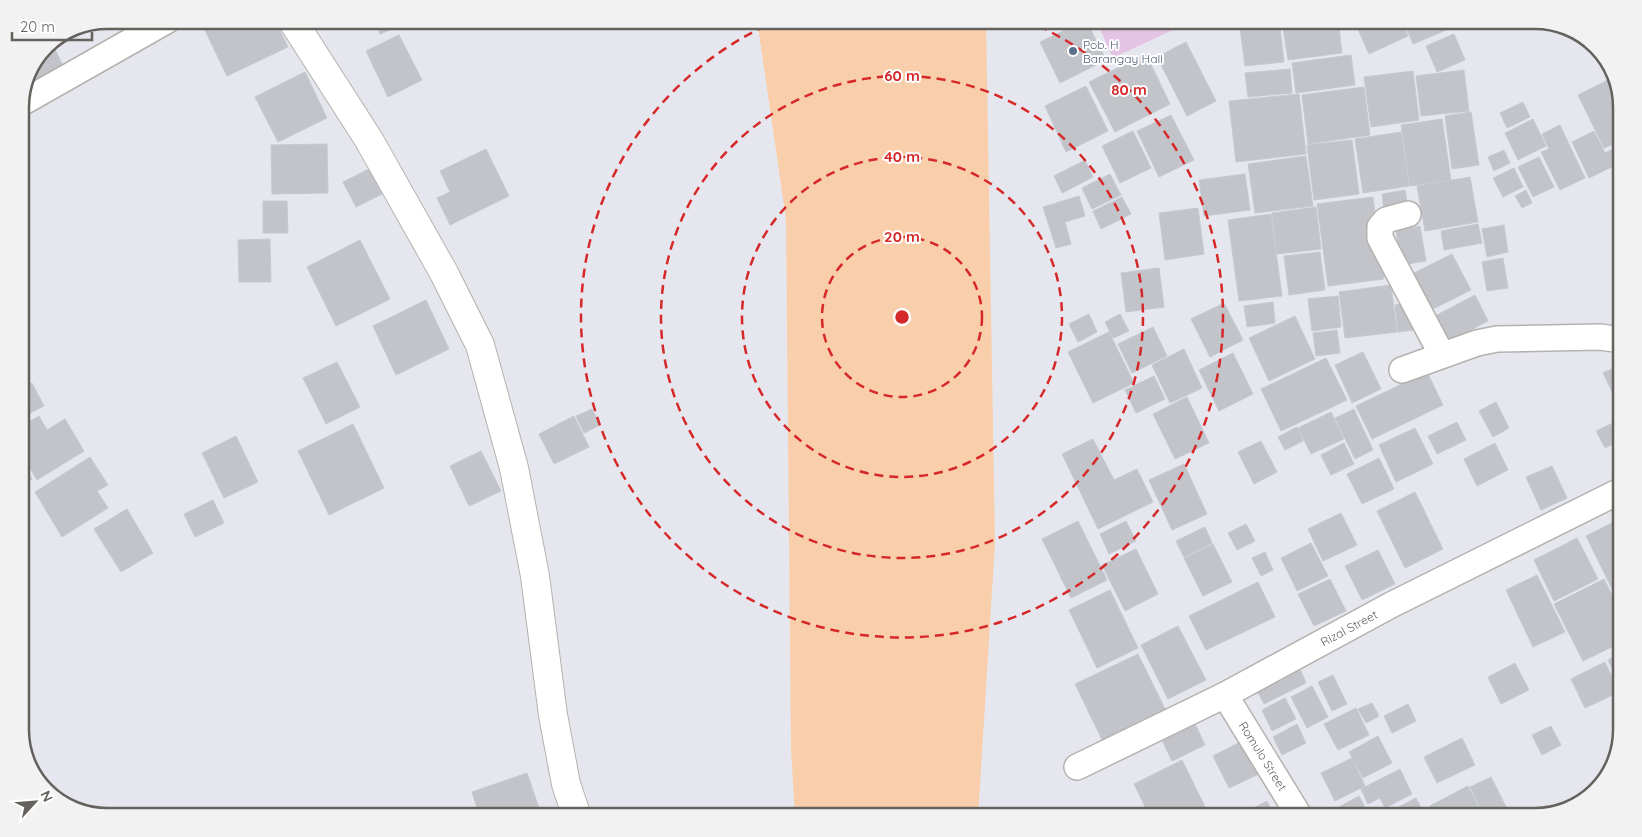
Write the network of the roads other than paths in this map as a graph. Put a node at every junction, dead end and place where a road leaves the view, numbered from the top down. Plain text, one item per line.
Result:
1 (152, 29) edge
2 (298, 29) edge
3 (29, 99) edge
4 (1408, 214) dead end
5 (1613, 339) edge
6 (1442, 355) junction
7 (1402, 370) dead end
8 (1613, 494) edge
9 (1225, 695) junction
10 (1076, 767) dead end
11 (573, 808) edge
12 (1294, 808) edge

1 - 3 street
2 - 11 street
4 - 6 street
5 - 6 street
6 - 7 street
8 - 9 street, Rizal Street
9 - 10 street, Rizal Street
9 - 12 street, Romulo Street

